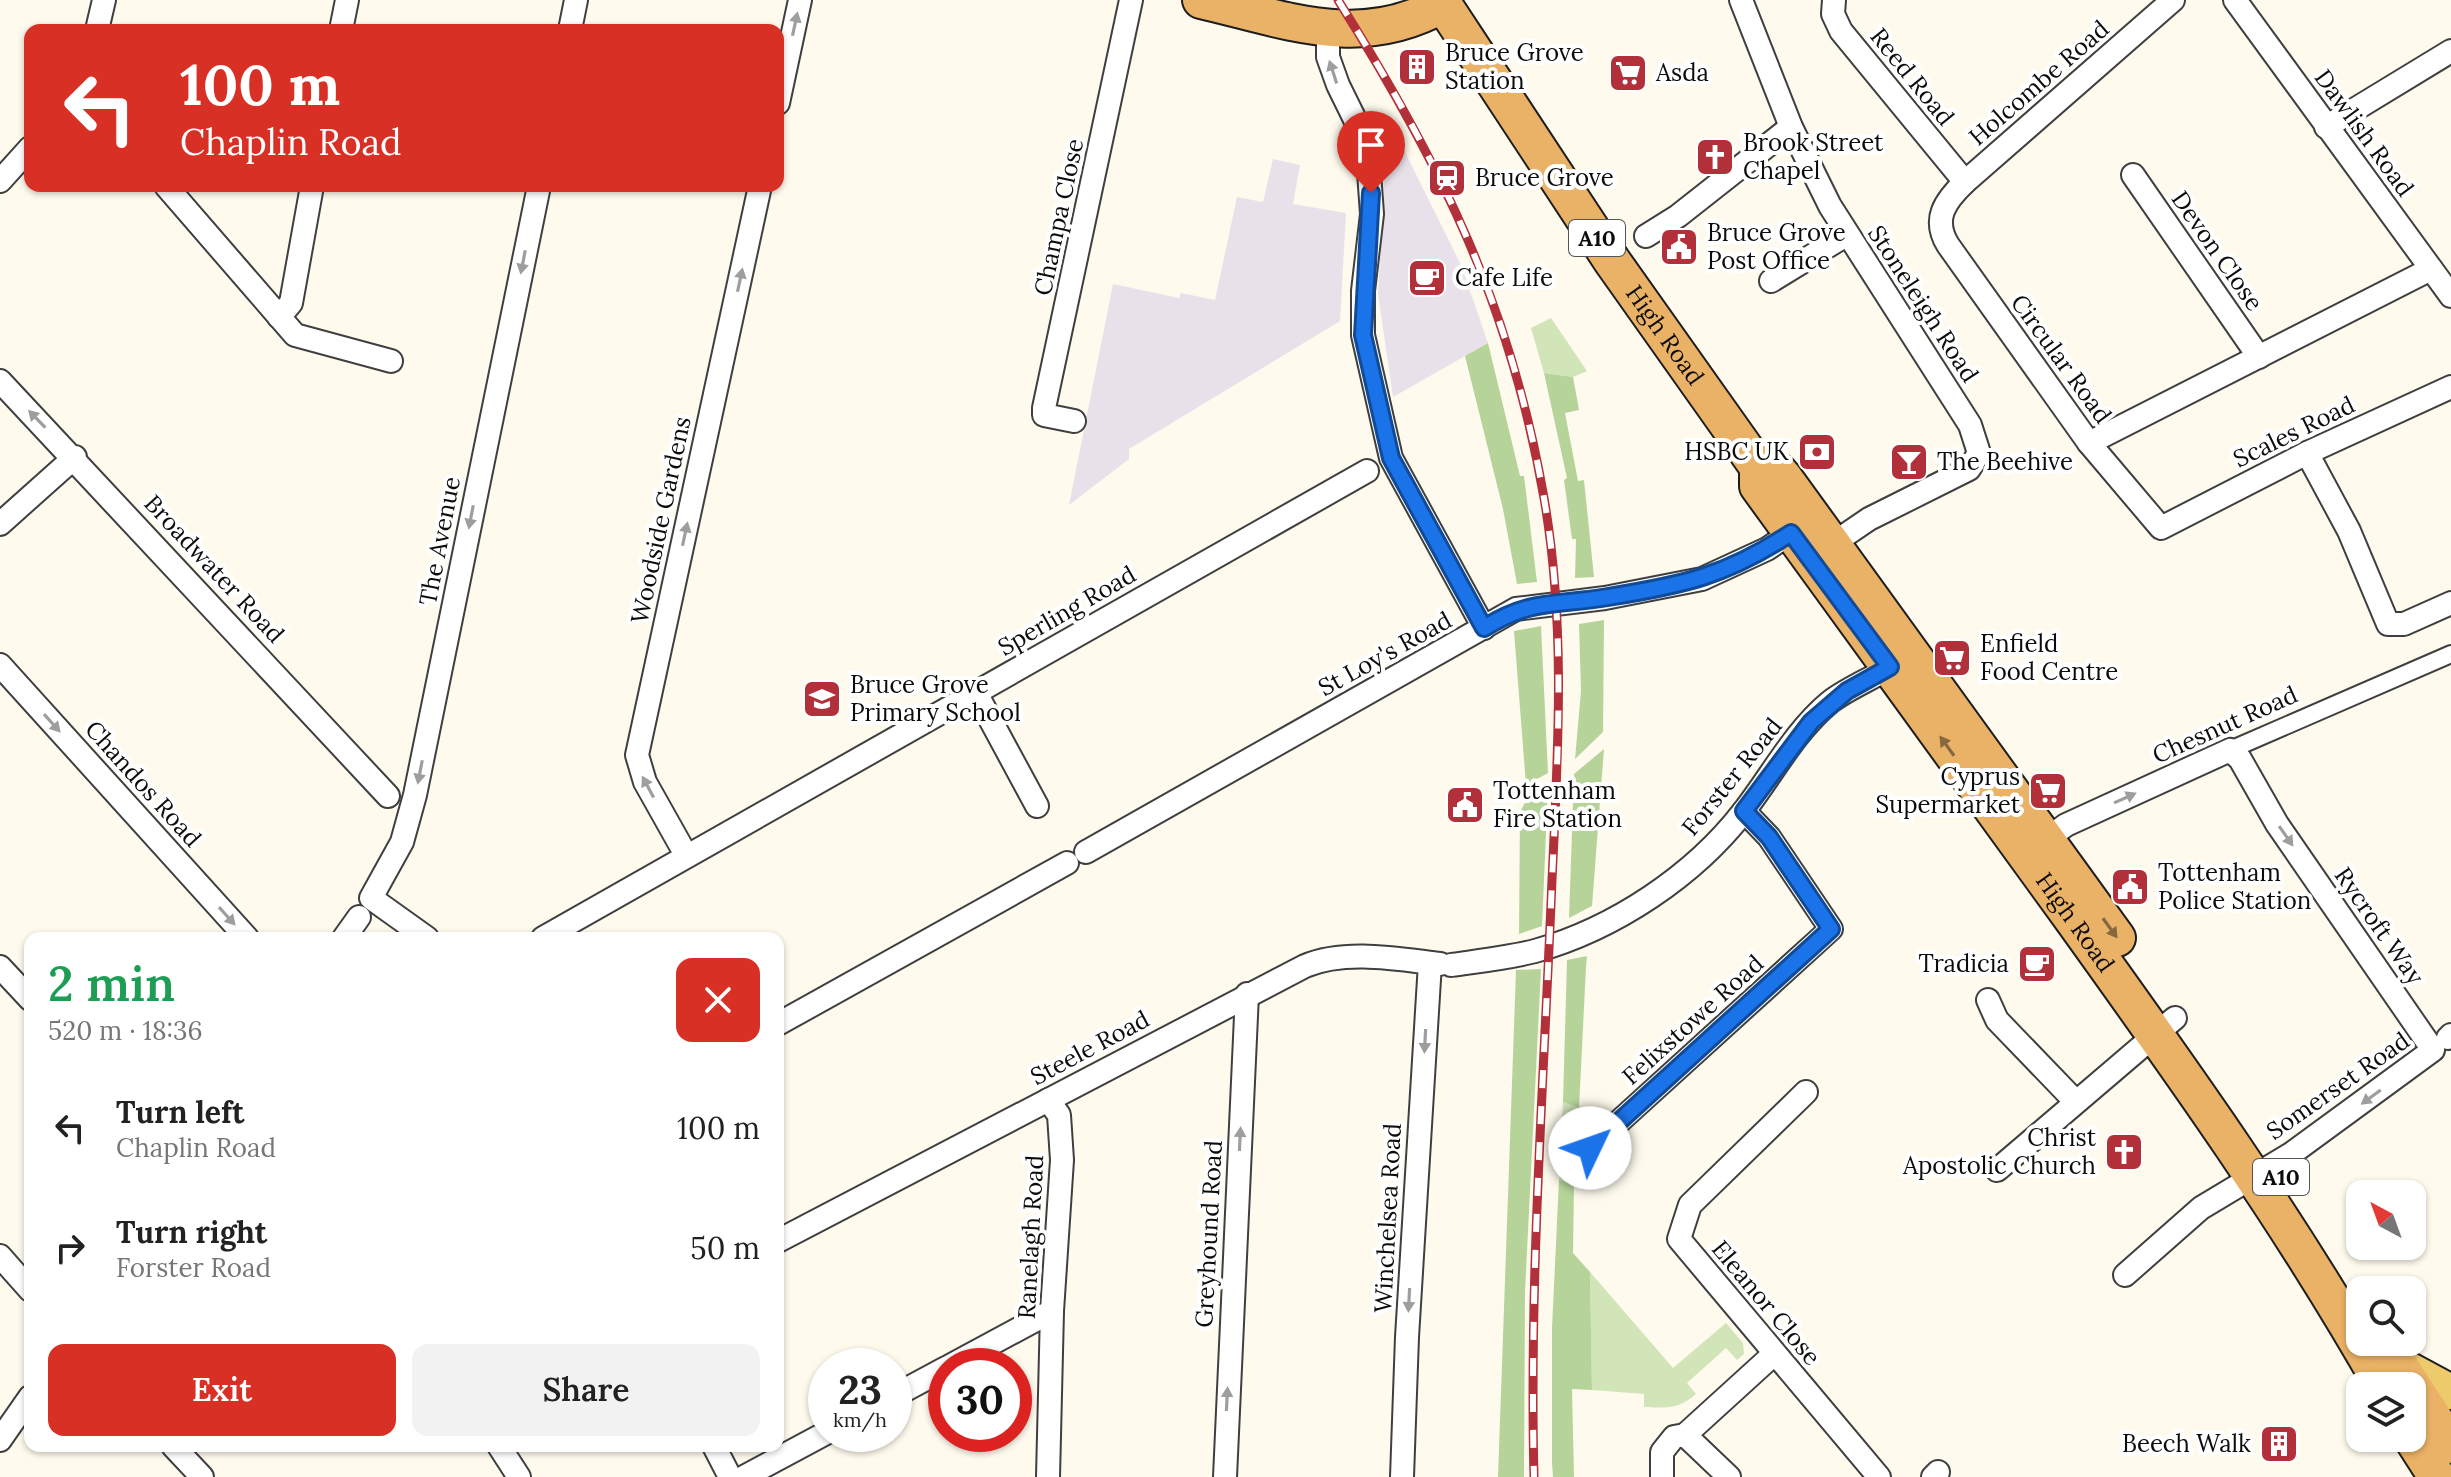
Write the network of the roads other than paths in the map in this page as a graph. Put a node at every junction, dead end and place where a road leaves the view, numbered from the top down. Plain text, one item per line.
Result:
1 (104, 0) edge
2 (347, 0) edge
3 (576, 0) edge
4 (800, 0) edge
5 (1131, 0) edge
6 (1201, 0) edge
7 (1741, 0) edge
8 (1834, 0) edge
9 (2173, 0) edge
10 (2235, 0) edge
11 (1442, 2) edge
12 (98, 24) edge
13 (342, 24) edge
14 (571, 24) edge
15 (1328, 28) junction
16 (2451, 51) edge
17 (784, 75) edge
18 (1791, 127) junction
19 (2326, 127) junction
20 (24, 155) edge
21 (2133, 175) dead end
22 (0, 181) edge
23 (1965, 182) junction
24 (171, 192) edge
25 (311, 192) edge
26 (538, 192) edge
27 (759, 192) edge
28 (1942, 209) joint
29 (1846, 235) junction
30 (1646, 236) dead end
31 (2431, 269) junction
32 (1771, 281) dead end
33 (2451, 296) edge
34 (279, 317) junction
35 (2259, 357) junction
36 (391, 361) dead end
37 (0, 381) edge
38 (2451, 387) edge
39 (1074, 421) dead end
40 (2089, 443) junction
41 (2307, 453) junction
42 (75, 457) junction
43 (1367, 471) dead end
44 (0, 524) edge
45 (2161, 528) joint
46 (1812, 538) junction
47 (2451, 603) edge
48 (1484, 628) junction
49 (2451, 654) edge
50 (1901, 660) junction
51 (0, 665) edge
52 (981, 701) junction
53 (2230, 750) junction
54 (388, 796) dead end
55 (1037, 806) dead end
56 (1744, 811) junction
57 (2037, 846) junction
58 (686, 855) junction
59 (365, 908) junction
60 (242, 932) edge
61 (348, 932) edge
62 (415, 932) edge
63 (553, 932) edge
64 (1440, 964) junction
65 (0, 967) edge
66 (24, 993) edge
67 (1247, 994) junction
68 (1988, 1000) dead end
69 (784, 1021) edge
70 (2166, 1026) junction
71 (2444, 1041) edge
72 (1806, 1092) dead end
73 (1048, 1100) junction
74 (2075, 1101) junction
75 (1590, 1148) dead end
76 (2263, 1169) junction
77 (1997, 1170) dead end
78 (784, 1238) edge
79 (0, 1256) edge
80 (2125, 1275) dead end
81 (2346, 1282) edge
82 (24, 1283) edge
83 (1052, 1311) junction
84 (983, 1348) edge
85 (1774, 1354) junction
86 (2388, 1364) edge
87 (2451, 1392) edge
88 (24, 1406) edge
89 (1685, 1435) junction
90 (0, 1440) edge
91 (808, 1443) edge
92 (2451, 1445) edge
93 (179, 1452) edge
94 (503, 1452) edge
95 (717, 1452) edge
96 (2421, 1452) edge
97 (202, 1477) edge
98 (519, 1477) edge
99 (730, 1477) edge
100 (744, 1477) edge
101 (1048, 1477) edge
102 (1225, 1477) edge
103 (1402, 1477) edge
104 (1662, 1477) edge
105 (1729, 1477) edge
106 (1879, 1477) edge
107 (2437, 1477) edge

1 - 12 street
2 - 13 street
3 - 14 street
17 -> 4 street
5 - 39 street, Champa Close
6 - 15 highway, A10
7 - 18 street, Stoneleigh Road
8 - 23 street, Reed Road
9 - 23 street, Holcombe Road
10 - 19 street, Dawlish Road
11 - 15 highway, A10
11 - 46 highway, High Road / A10
48 -> 15 street
16 - 19 street
18 - 29 street, Stoneleigh Road
18 - 30 street
19 - 31 street, Dawlish Road
20 - 22 street
21 - 35 street, Devon Close
23 - 28 street, Holcombe Road
24 - 34 street
25 - 34 street
26 -> 59 street, The Avenue
58 -> 27 street, Woodside Gardens
28 - 40 street, Circular Road
29 - 32 street
29 - 46 street, Stoneleigh Road
31 - 33 street, Dawlish Road
31 - 35 street
34 - 36 street
35 - 40 street
42 -> 37 street, Broadwater Road
38 - 41 street, Scales Road
40 - 45 street, Circular Road
41 - 45 street, Scales Road
41 - 47 street
42 - 44 street
42 - 54 street, Broadwater Road
43 - 52 street, Sperling Road
46 - 48 street, St Loy's Road
46 - 50 highway, High Road / A10
48 - 69 street, St Loy's Road
49 - 53 street, Chesnut Road
50 - 56 street, Forster Road
50 - 57 highway, High Road / A10
51 -> 60 street, Chandos Road
52 - 55 street
52 - 58 street, Sperling Road
57 -> 53 street, Chesnut Road
53 -> 71 street, Rycroft Way
56 - 64 street, Forster Road
56 - 75 street, Felixstowe Road
57 - 70 highway, High Road / A10
58 - 63 street, Sperling Road
59 - 61 street, The Avenue
59 - 62 street
64 - 67 street, Steele Road
64 -> 103 street, Winchelsea Road
65 - 66 street
67 - 73 street, Steele Road
102 -> 67 street, Greyhound Road
68 - 74 street
70 - 74 street
70 - 76 highway, High Road / A10
71 -> 76 street, Somerset Road
72 - 85 street, Eleanor Close
73 - 78 street, Steele Road
73 - 83 street, Ranelagh Road
74 - 77 street
76 - 80 street, Somerset Road
76 - 81 highway, High Road / A10
76 - 86 highway, High Road / A10
79 - 82 street
83 - 84 street
83 - 101 street, Ranelagh Road
85 - 89 street
85 - 106 street, Eleanor Close
86 - 87 main road
86 - 92 highway, High Road / A10
88 - 90 street
89 - 104 street
89 - 105 street
91 - 100 street
93 - 97 street
94 - 98 street
95 - 99 street
96 - 107 highway

